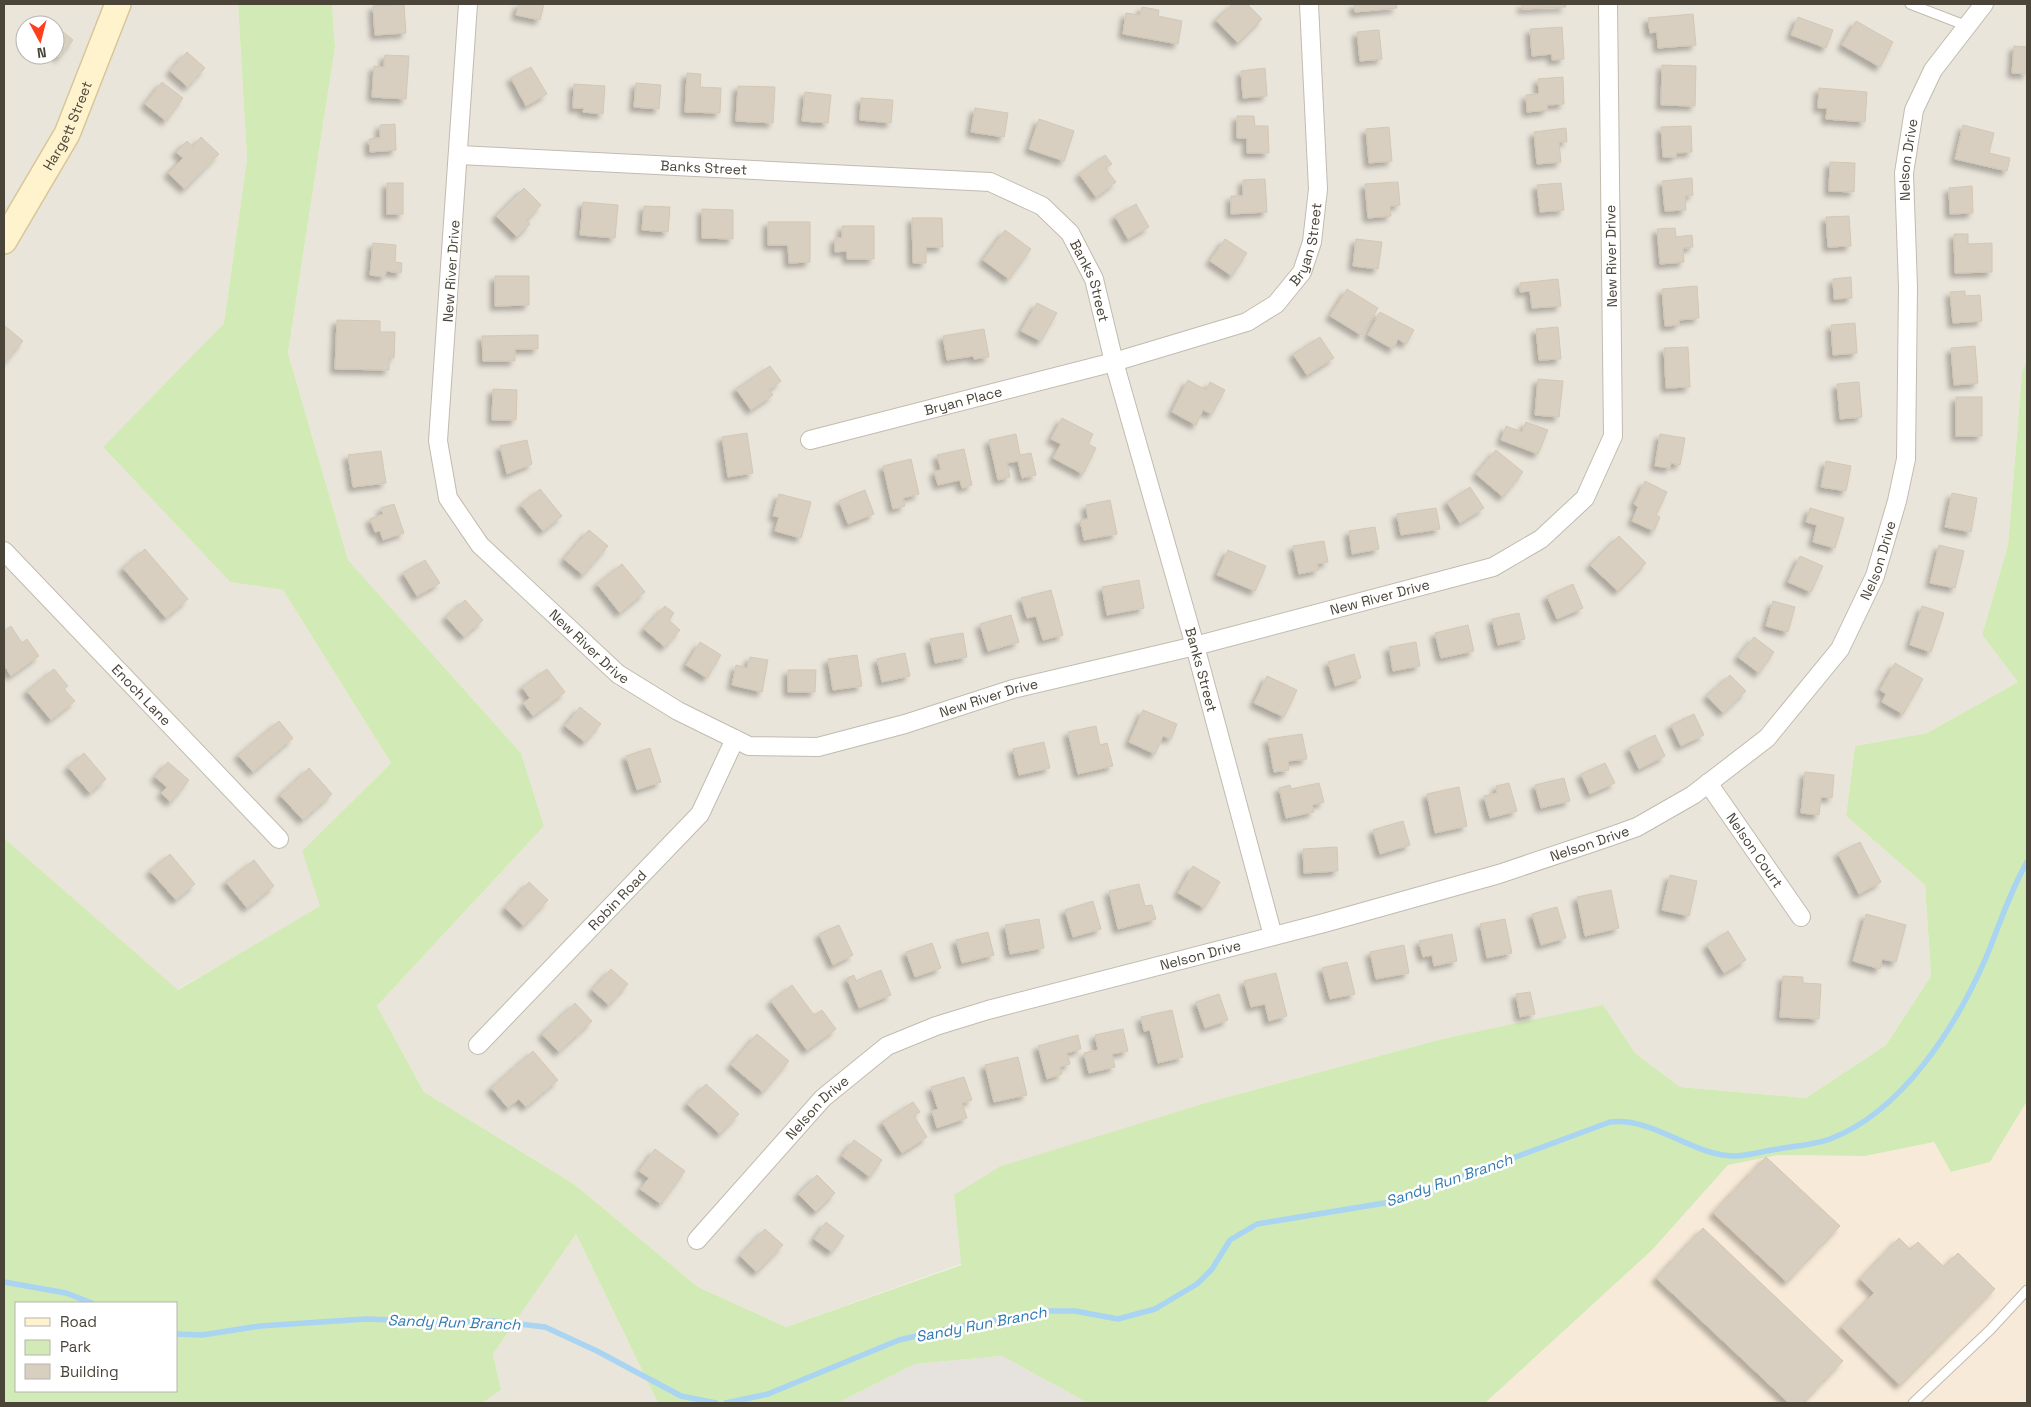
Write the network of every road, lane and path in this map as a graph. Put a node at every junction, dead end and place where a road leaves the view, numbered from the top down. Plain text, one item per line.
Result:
1 (118, 4) edge
2 (468, 4) edge
3 (1309, 4) edge
4 (1608, 4) edge
5 (1910, 4) edge
6 (1984, 4) edge
7 (1967, 26) junction
8 (459, 155) junction
9 (4, 241) edge
10 (1114, 362) junction
11 (810, 440) dead end
12 (4, 552) edge
13 (1195, 646) junction
14 (735, 739) junction
15 (1708, 784) junction
16 (279, 839) dead end
17 (1801, 917) dead end
18 (1273, 936) junction
19 (478, 1045) dead end
20 (697, 1240) dead end
21 (2027, 1290) edge
22 (1914, 1403) edge

1 - 9 main road, Hargett Street
2 - 8 street, New River Drive
3 - 10 street, Bryan Street
4 - 13 street, New River Drive
5 - 7 lane
6 - 7 street, Nelson Drive
7 - 15 street, Nelson Drive
8 - 10 street, Banks Street
8 - 14 street, New River Drive
10 - 11 street, Bryan Place
10 - 13 street, Banks Street
12 - 16 street, Enoch Lane
13 - 14 street, New River Drive
13 - 18 street, Banks Street
14 - 19 street, Robin Road
15 - 17 street, Nelson Court
15 - 18 street, Nelson Drive
18 - 20 street, Nelson Drive
21 - 22 lane

